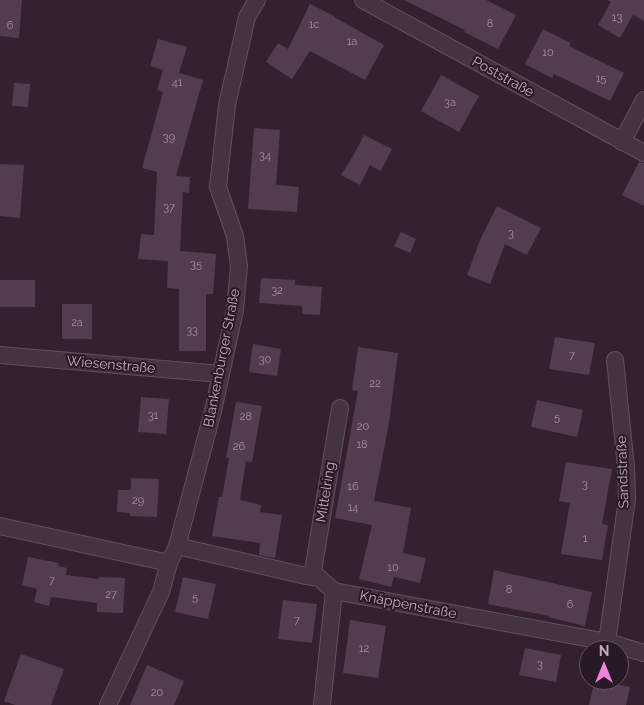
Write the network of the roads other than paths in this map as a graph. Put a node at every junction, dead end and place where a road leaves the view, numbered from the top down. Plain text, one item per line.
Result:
1 (257, 0) edge
2 (363, 0) edge
3 (644, 100) edge
4 (622, 142) junction
5 (644, 153) edge
6 (0, 355) edge
7 (615, 360) dead end
8 (222, 374) junction
9 (340, 408) dead end
10 (0, 526) edge
11 (177, 546) junction
12 (169, 563) junction
13 (312, 577) junction
14 (334, 591) junction
15 (596, 640) edge
16 (607, 640) edge
17 (629, 649) edge
18 (644, 653) edge
19 (108, 705) edge
20 (322, 705) edge

1 - 8 street, Blankenburger Straße
2 - 4 street, Poststraße
3 - 4 street
4 - 5 street, Poststraße
6 - 8 street, Wiesenstraße
7 - 16 street, Sandstraße
8 - 11 street, Blankenburger Straße
9 - 13 street, Mittelring
10 - 12 street
11 - 12 street, Blankenburger Straße
11 - 13 street, Knäppenstraße
12 - 19 street, Blankenburger Straße
13 - 14 street, Knäppenstraße
14 - 15 street, Knäppenstraße
14 - 20 street
17 - 18 street, Knäppenstraße

